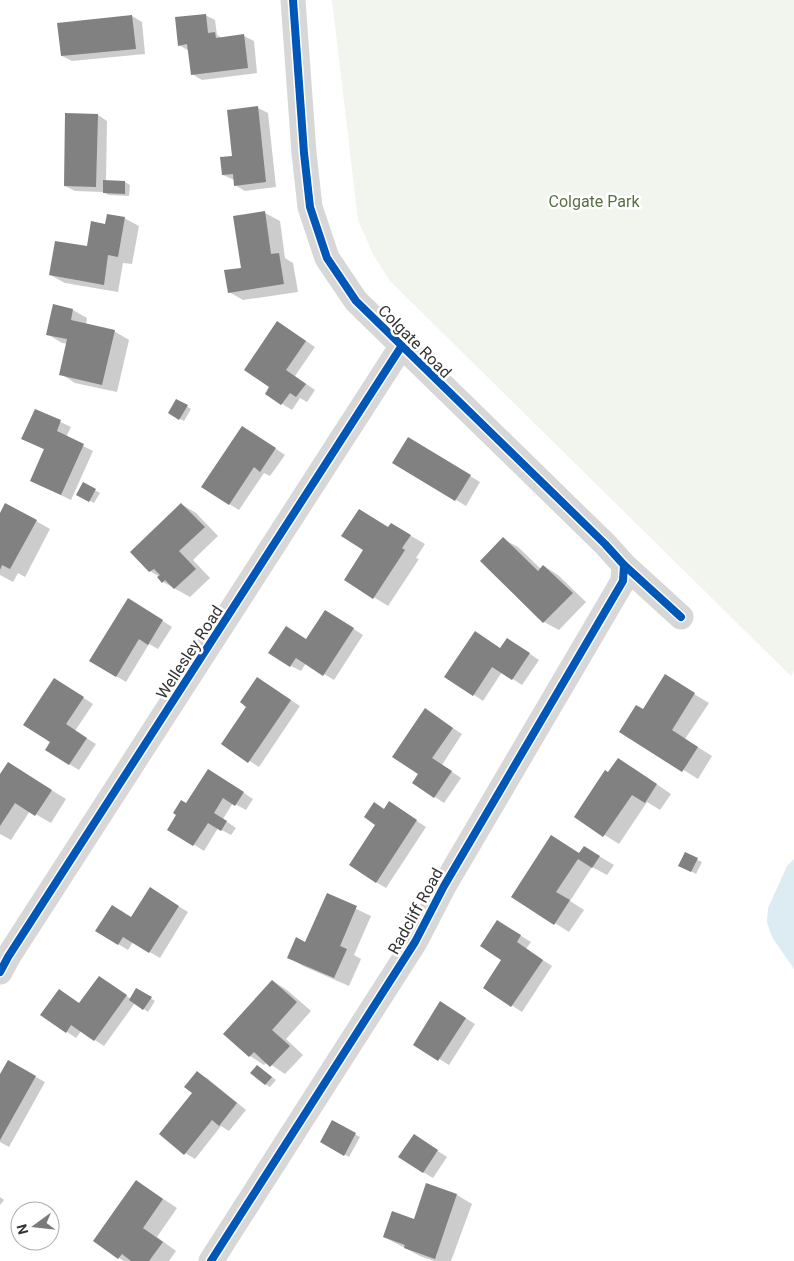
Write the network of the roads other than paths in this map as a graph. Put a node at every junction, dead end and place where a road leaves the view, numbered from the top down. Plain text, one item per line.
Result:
1 (293, 0) edge
2 (401, 347) junction
3 (624, 566) junction
4 (681, 617) dead end
5 (0, 972) edge
6 (211, 1261) edge

1 - 2 street, Colgate Road
2 - 3 street, Colgate Road
2 - 5 street, Wellesley Road
3 - 4 street, Colgate Road
3 - 6 street, Radcliff Road

